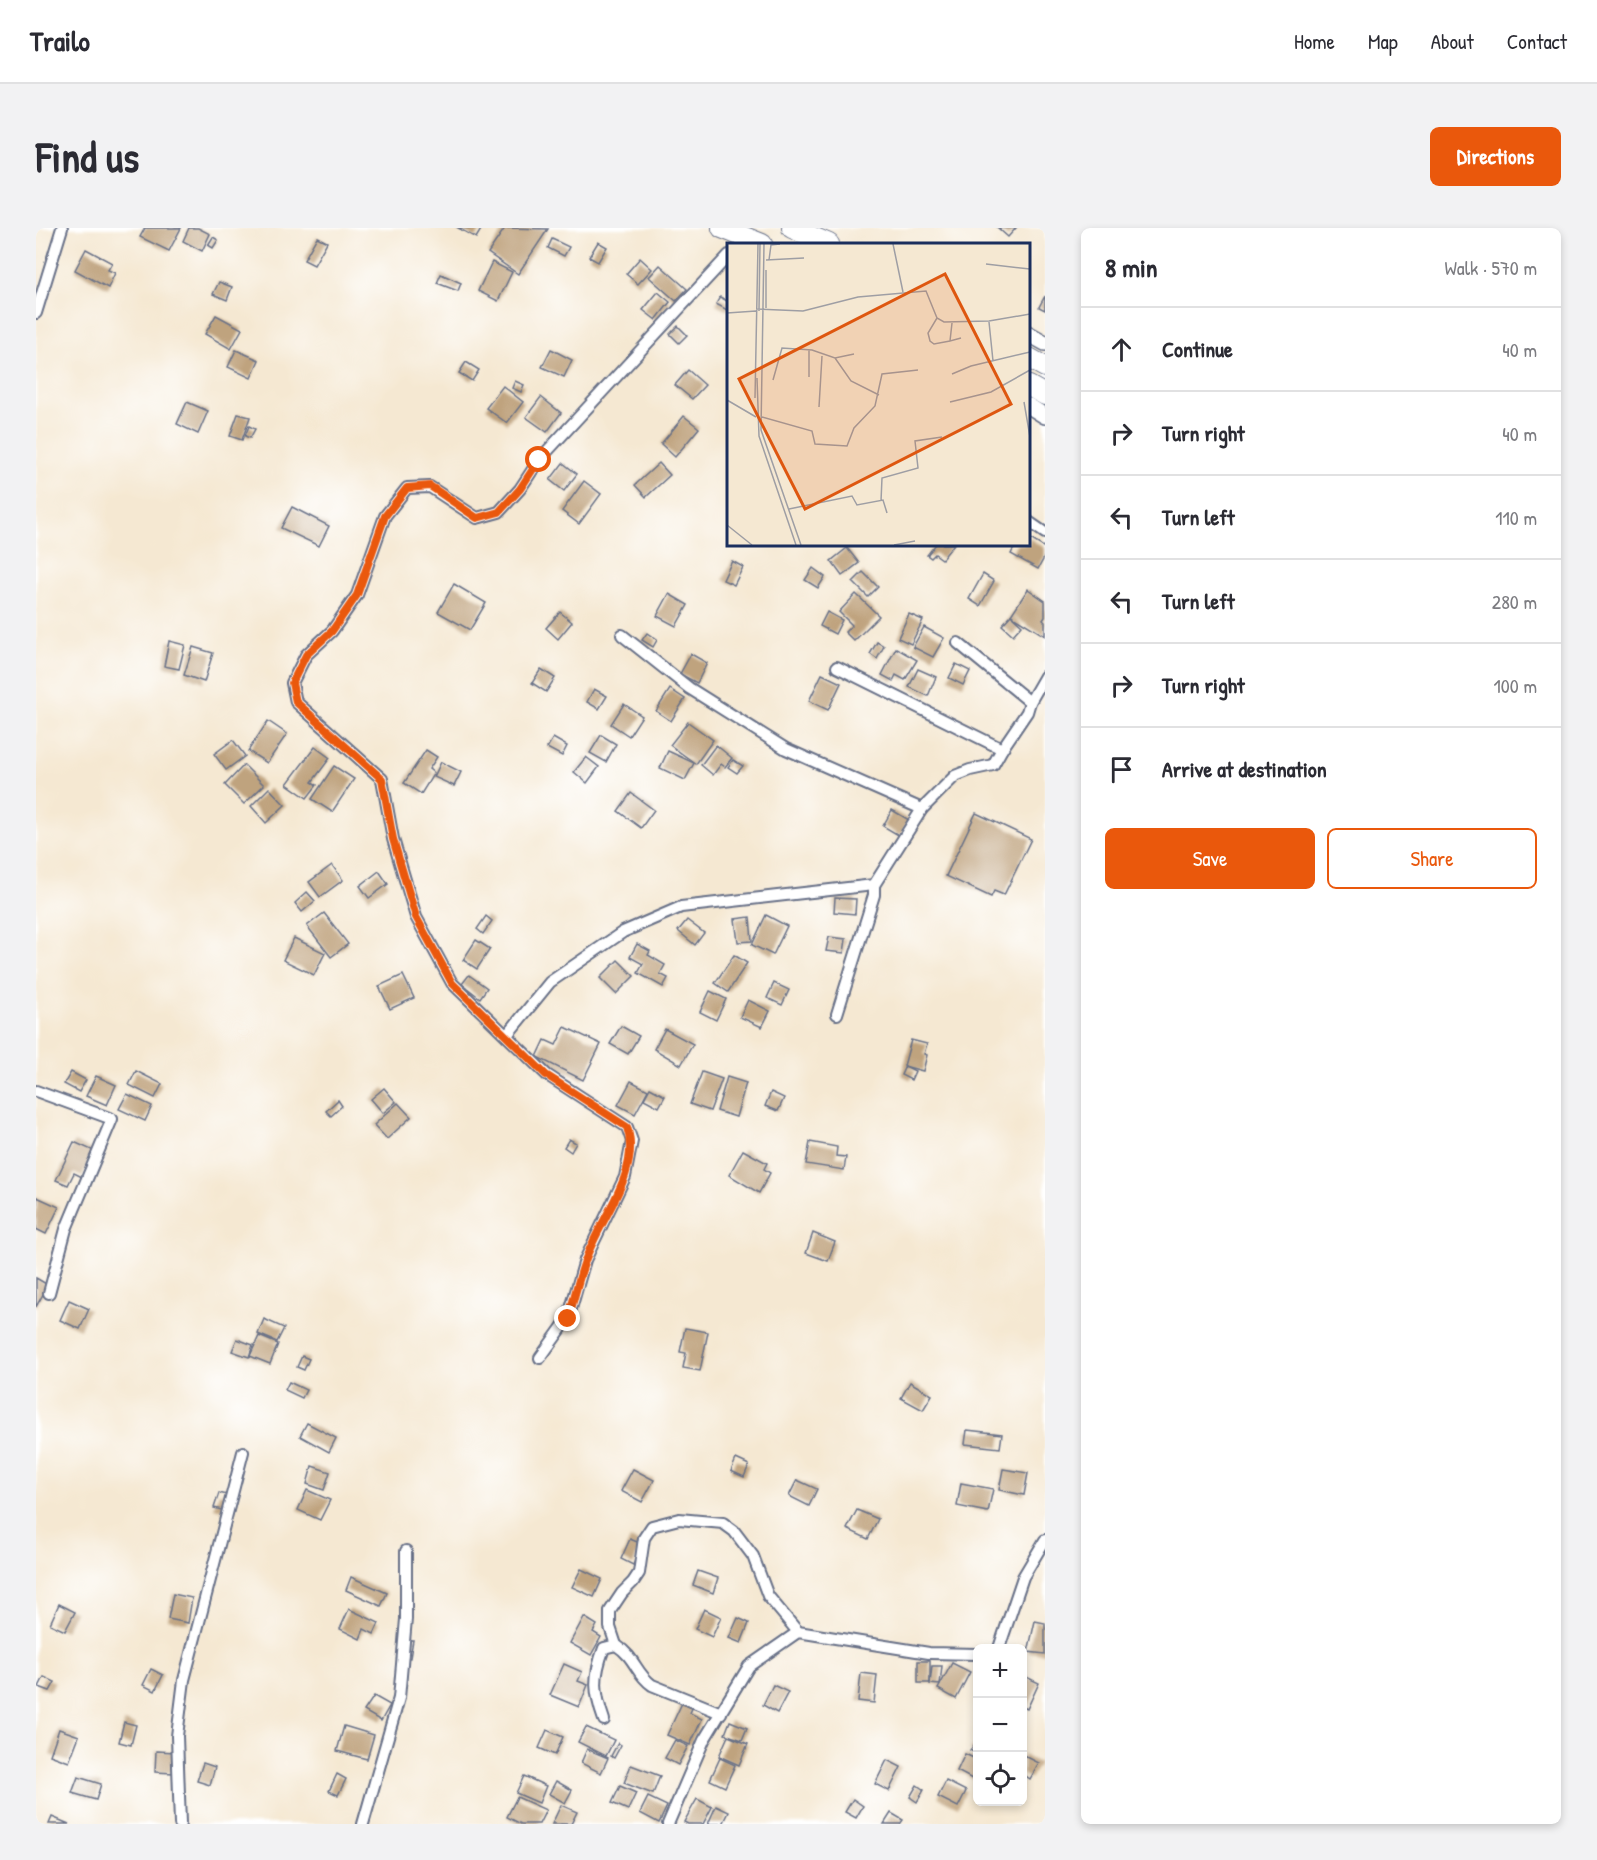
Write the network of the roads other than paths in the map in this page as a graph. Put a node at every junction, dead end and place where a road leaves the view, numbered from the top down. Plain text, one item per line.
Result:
1 (62, 228) edge
2 (722, 228) edge
3 (792, 228) edge
4 (748, 242) edge
5 (827, 243) edge
6 (727, 257) edge
7 (36, 313) edge
8 (1030, 335) edge
9 (1045, 343) edge
10 (1030, 359) edge
11 (1045, 367) edge
12 (1030, 387) edge
13 (1045, 395) edge
14 (1030, 407) edge
15 (1045, 416) edge
16 (1030, 523) edge
17 (1045, 533) edge
18 (622, 635) dead end
19 (958, 643) dead end
20 (837, 667) dead end
21 (1045, 676) edge
22 (1029, 702) junction
23 (1002, 749) junction
24 (922, 808) junction
25 (874, 885) junction
26 (837, 1014) dead end
27 (507, 1035) junction
28 (36, 1091) edge
29 (50, 1293) dead end
30 (540, 1358) dead end
31 (243, 1452) dead end
32 (1045, 1540) edge
33 (405, 1551) dead end
34 (798, 1632) junction
35 (1000, 1644) edge
36 (616, 1645) junction
37 (973, 1654) edge
38 (721, 1713) junction
39 (604, 1720) dead end
40 (180, 1824) edge
41 (363, 1824) edge
42 (668, 1824) edge

1 - 7 street
2 - 4 highway
3 - 5 highway
6 - 27 street
8 - 9 street
10 - 11 highway
12 - 13 highway
14 - 15 street
16 - 17 street
18 - 24 street
19 - 22 street
20 - 23 street
21 - 22 street
22 - 23 street
23 - 24 street
24 - 25 street
25 - 26 street
25 - 27 street
27 - 30 street
28 - 29 street
31 - 40 street
32 - 35 street
33 - 41 street
34 - 36 street
34 - 37 street
34 - 38 street
36 - 38 street
36 - 39 street
38 - 42 street

